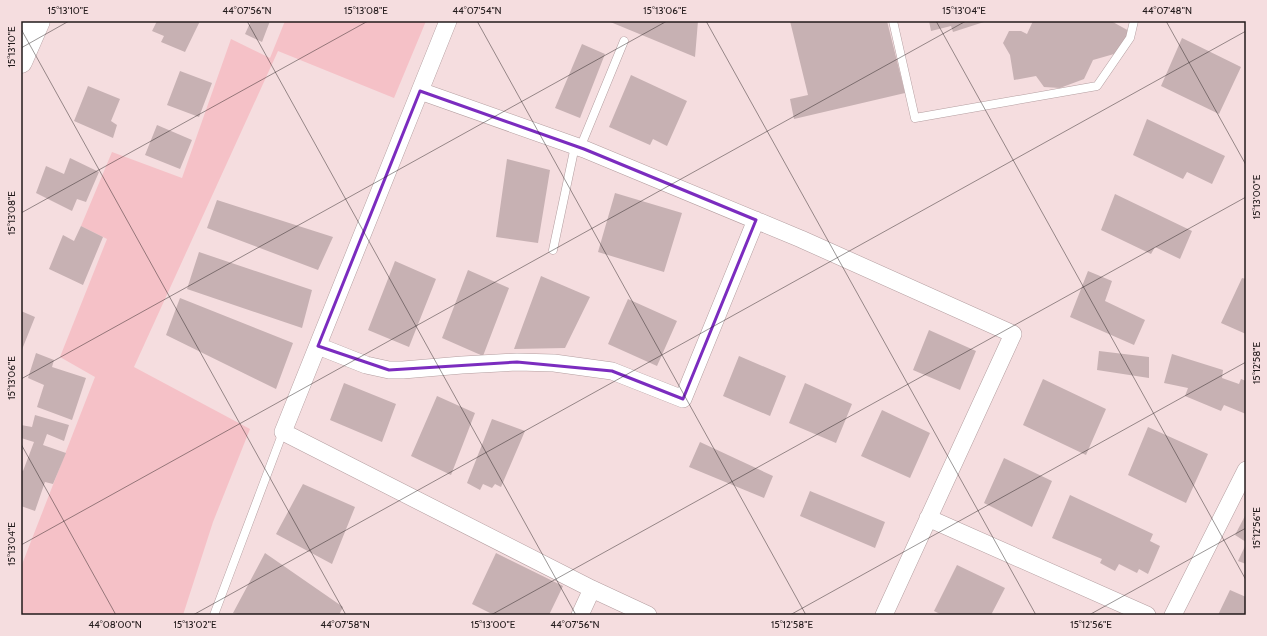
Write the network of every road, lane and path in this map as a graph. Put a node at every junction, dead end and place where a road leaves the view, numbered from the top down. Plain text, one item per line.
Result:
1 (448, 21) edge
2 (893, 21) edge
3 (1134, 21) edge
4 (33, 23) edge
5 (624, 41) dead end
6 (21, 62) edge
7 (420, 91) junction
8 (578, 147) junction
9 (756, 220) junction
10 (553, 250) dead end
11 (318, 346) junction
12 (283, 432) junction
13 (1246, 470) edge
14 (1242, 490) edge
15 (928, 518) junction
16 (592, 589) junction
17 (214, 615) edge
18 (580, 615) edge
19 (648, 615) edge
20 (884, 615) edge
21 (1147, 615) edge
22 (1173, 615) edge

1 - 7 street
2 - 3 lane
4 - 6 street
5 - 8 lane
7 - 8 street
7 - 11 street
8 - 9 street
8 - 10 lane
9 - 11 street
9 - 15 street
11 - 12 street
12 - 16 street
12 - 17 lane
13 - 14 street
14 - 22 street
15 - 20 street
15 - 21 street
16 - 18 street
16 - 19 street

